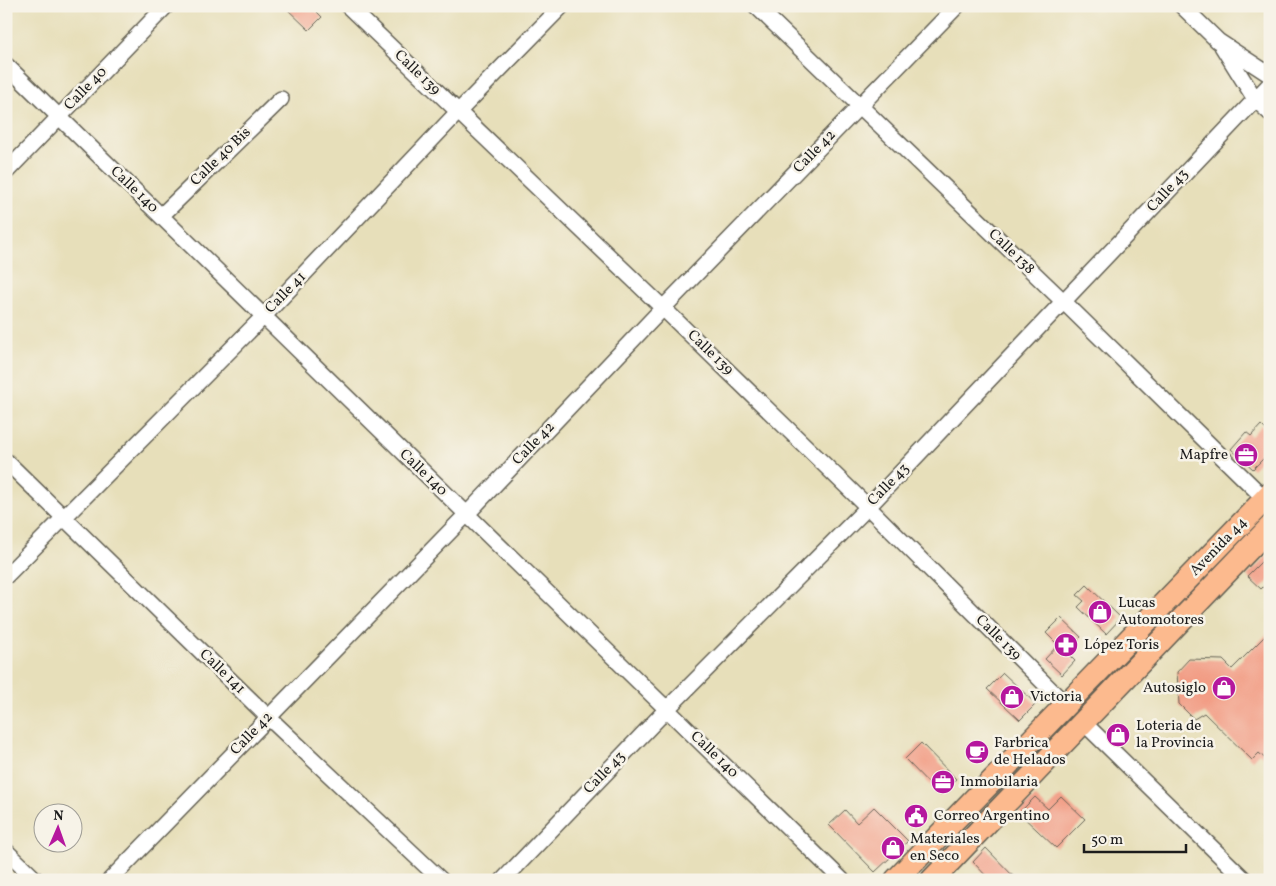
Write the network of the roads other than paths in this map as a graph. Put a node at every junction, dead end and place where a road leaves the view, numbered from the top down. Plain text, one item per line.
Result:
1 (166, 6) edge
2 (348, 6) edge
3 (562, 6) edge
4 (756, 6) edge
5 (957, 6) edge
6 (1182, 6) edge
7 (1218, 41) junction
8 (6, 65) edge
9 (1270, 75) edge
10 (1270, 84) edge
11 (281, 99) dead end
12 (1255, 99) junction
13 (860, 106) junction
14 (458, 112) junction
15 (1270, 113) edge
16 (60, 117) junction
17 (6, 172) edge
18 (161, 216) junction
19 (1064, 302) junction
20 (664, 308) junction
21 (263, 317) junction
22 (6, 461) edge
23 (1267, 496) edge
24 (868, 507) junction
25 (466, 515) junction
26 (64, 517) junction
27 (1270, 527) edge
28 (6, 576) edge
29 (1066, 706) junction
30 (667, 709) junction
31 (268, 717) junction
32 (1083, 722) junction
33 (6, 851) edge
34 (36, 880) edge
35 (110, 880) edge
36 (441, 880) edge
37 (503, 880) edge
38 (842, 880) edge
39 (896, 880) edge
40 (932, 880) edge
41 (1245, 880) edge

1 - 16 street, Calle 40
2 - 14 street, Calle 139
3 - 14 street, Calle 41
4 - 13 street, Calle 138
5 - 13 street, Calle 42
6 - 7 street
7 - 9 street
7 - 12 street
8 - 16 street, Calle 140
10 - 12 street, Calle 43
11 - 18 street, Calle 40 Bis
12 - 15 street
12 - 19 street, Calle 43
13 - 19 street, Calle 138
13 - 20 street, Calle 42
14 - 20 street, Calle 139
14 - 21 street, Calle 41
16 - 17 street, Calle 40
16 - 18 street, Calle 140
18 - 21 street, Calle 140
19 - 23 street, Calle 138
19 - 24 street, Calle 43
20 - 24 street, Calle 139
20 - 25 street, Calle 42
21 - 25 street, Calle 140
21 - 26 street, Calle 41
22 - 26 street, Calle 141
23 - 29 highway, Avenida 44
24 - 29 street, Calle 139
24 - 30 street, Calle 43
25 - 30 street, Calle 140
25 - 31 street, Calle 42
26 - 28 street, Calle 41
26 - 31 street, Calle 141
27 - 32 highway, Avenida 44
29 - 39 highway, Avenida 44
30 - 37 street, Calle 43
30 - 38 street, Calle 140
31 - 35 street, Calle 42
31 - 36 street, Calle 141
32 - 40 highway, Avenida 44
32 - 41 street
33 - 34 street

